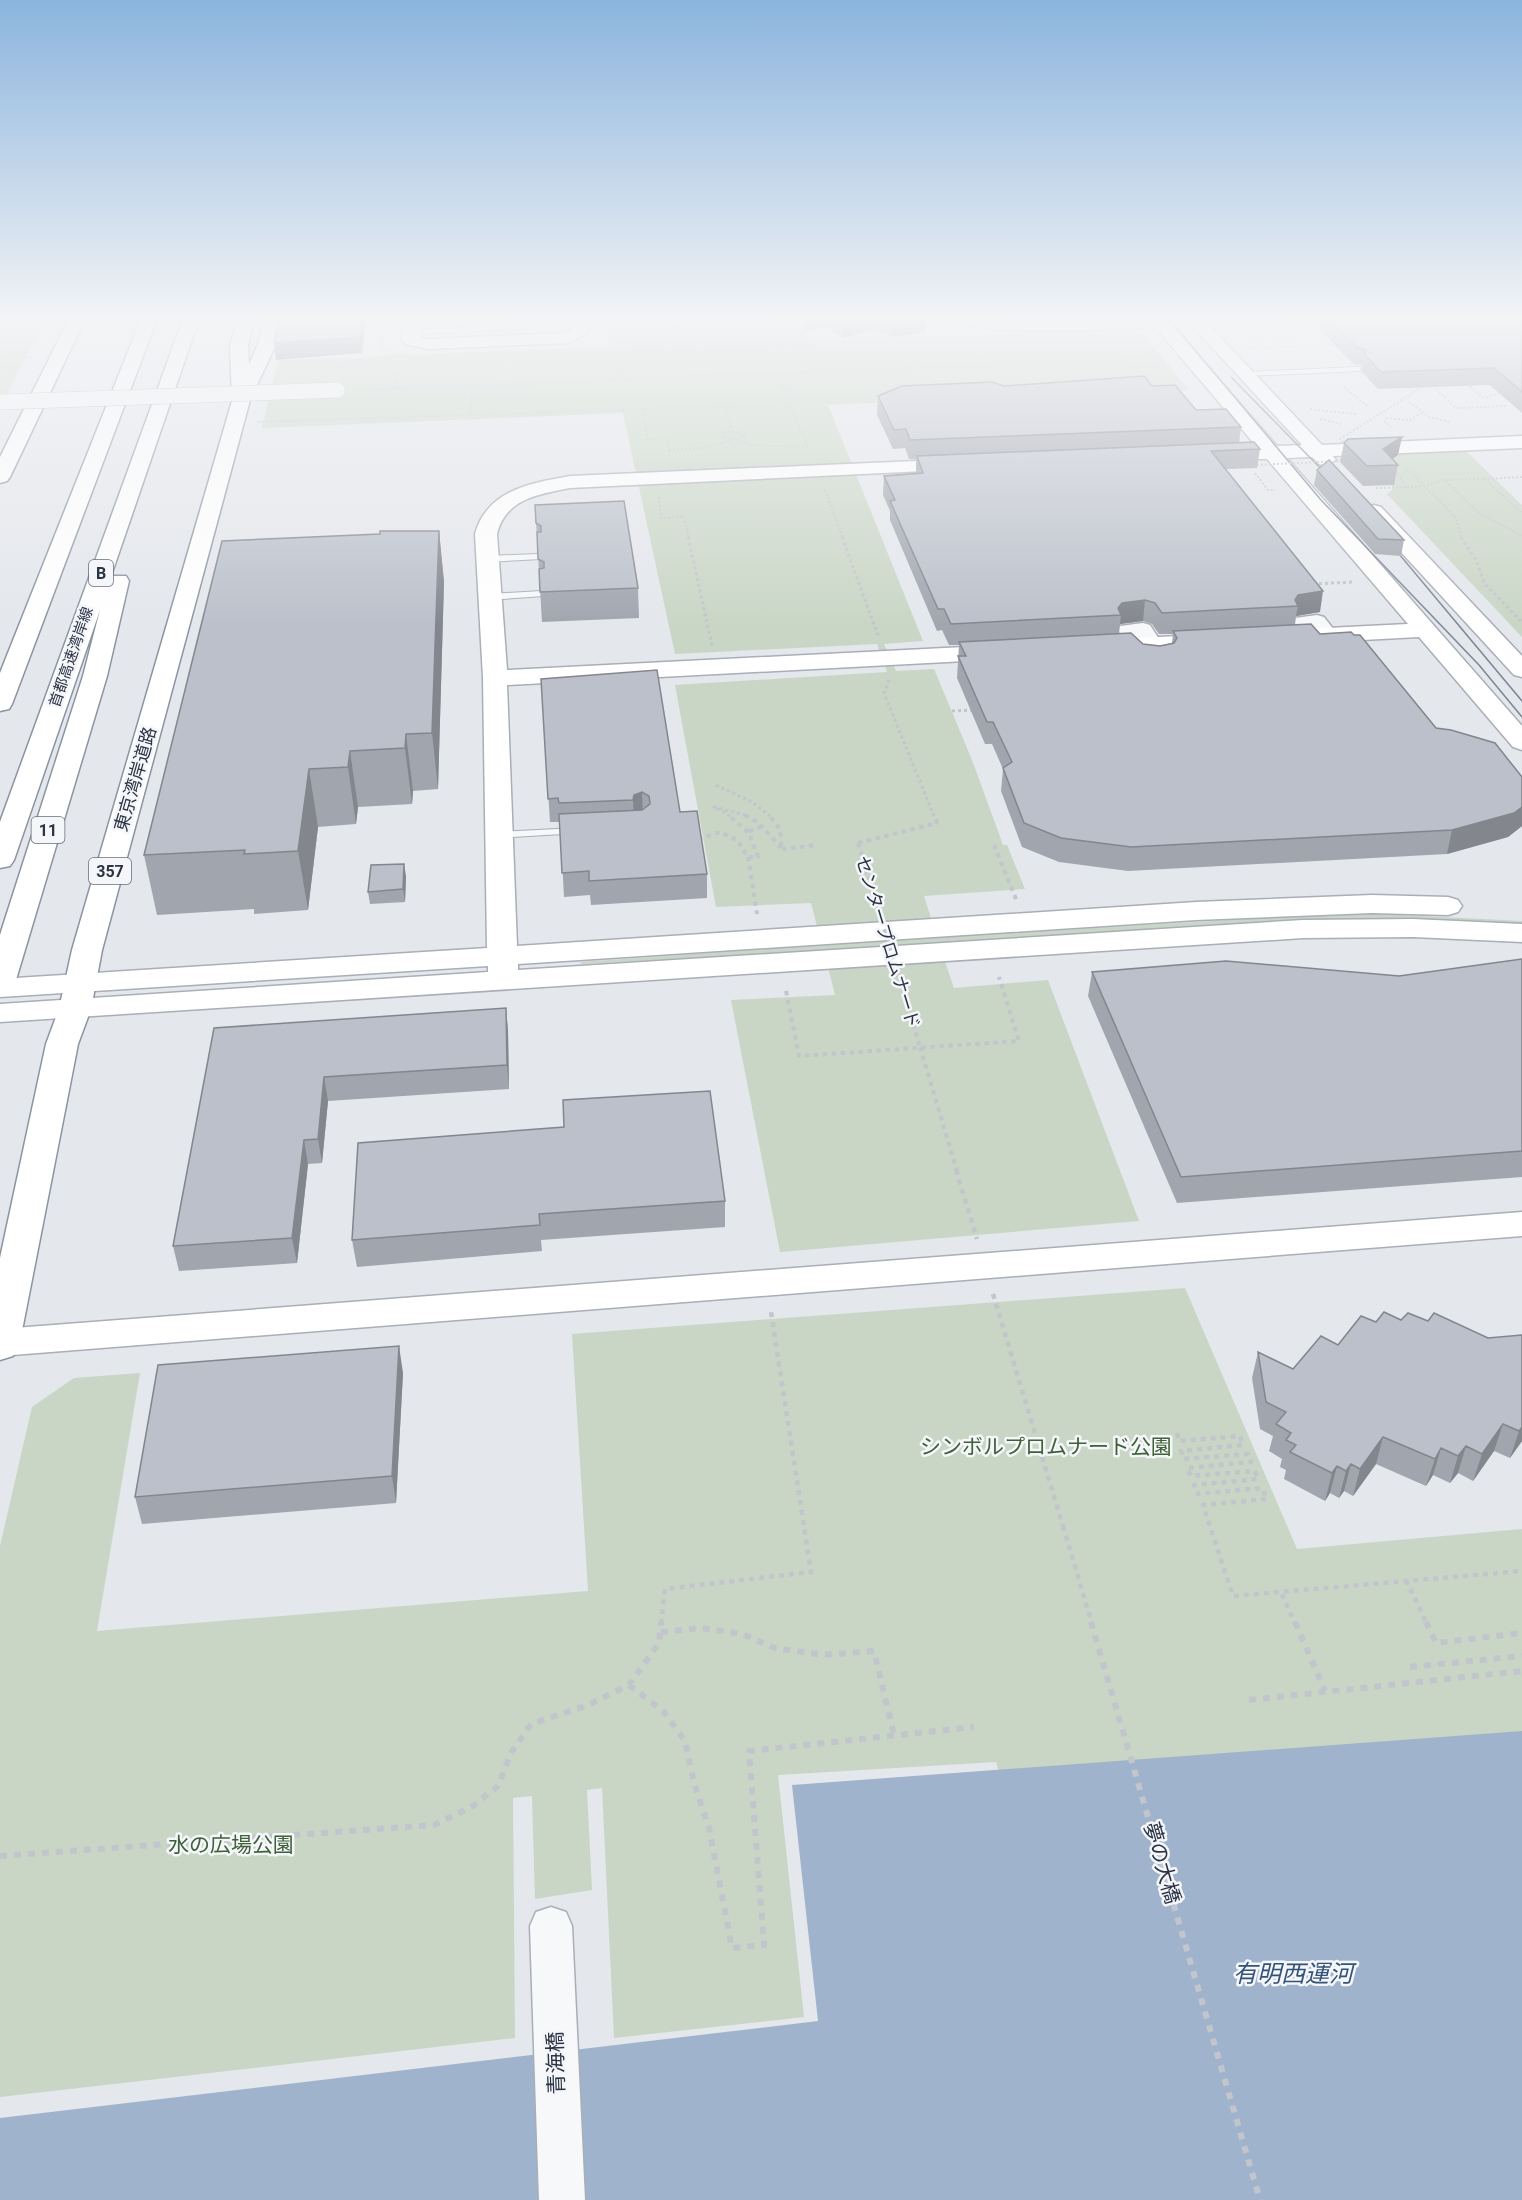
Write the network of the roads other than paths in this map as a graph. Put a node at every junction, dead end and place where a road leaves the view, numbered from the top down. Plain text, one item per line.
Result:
1 (22, 422) edge
2 (27, 422) edge
3 (110, 422) edge
4 (155, 422) edge
5 (246, 422) edge
6 (1246, 422) edge
7 (1291, 422) edge
8 (19, 438) junction
9 (1522, 442) edge
10 (1317, 450) junction
11 (1272, 452) junction
12 (1194, 455) edge
13 (982, 465) edge
14 (138, 468) junction
15 (1347, 470) edge
16 (0, 477) edge
17 (1360, 497) edge
18 (538, 557) edge
19 (487, 559) junction
20 (51, 578) junction
21 (540, 594) edge
22 (489, 597) junction
23 (1294, 630) edge
24 (1425, 630) junction
25 (1240, 639) edge
26 (0, 641) edge
27 (1075, 648) edge
28 (1028, 650) edge
29 (1522, 670) edge
30 (495, 678) junction
31 (0, 704) edge
32 (1522, 742) edge
33 (584, 831) edge
34 (497, 835) junction
35 (0, 860) edge
36 (1522, 911) edge
37 (1522, 933) edge
38 (502, 968) junction
39 (0, 983) edge
40 (0, 988) edge
41 (77, 996) junction
42 (0, 1013) edge
43 (1522, 1224) edge
44 (0, 1344) edge
45 (551, 1926) dead end
46 (562, 2200) edge

1 - 8 main road
2 - 8 main road
3 - 20 main road
4 - 14 main road, 首都高速湾岸線 / B
5 - 41 main road, 東京湾岸道路 / 357
6 - 11 main road
7 - 10 main road
8 - 16 main road
9 - 10 main road
10 - 11 main road
10 - 15 main road
11 - 12 main road
11 - 24 main road
13 - 19 main road
14 - 35 main road, 首都高速湾岸線 / B
14 - 39 main road, 11
17 - 29 main road
18 - 19 lane
19 - 22 main road
20 - 26 main road
20 - 31 main road
21 - 22 lane
22 - 30 main road
23 - 24 main road
24 - 32 main road
25 - 27 main road
28 - 30 main road
30 - 34 main road
33 - 34 lane
34 - 38 main road
36 - 38 main road
37 - 38 main road
38 - 41 main road
40 - 41 main road
41 - 42 main road
41 - 44 main road, 東京湾岸道路 / 357
43 - 44 main road
45 - 46 street, 青海橋

